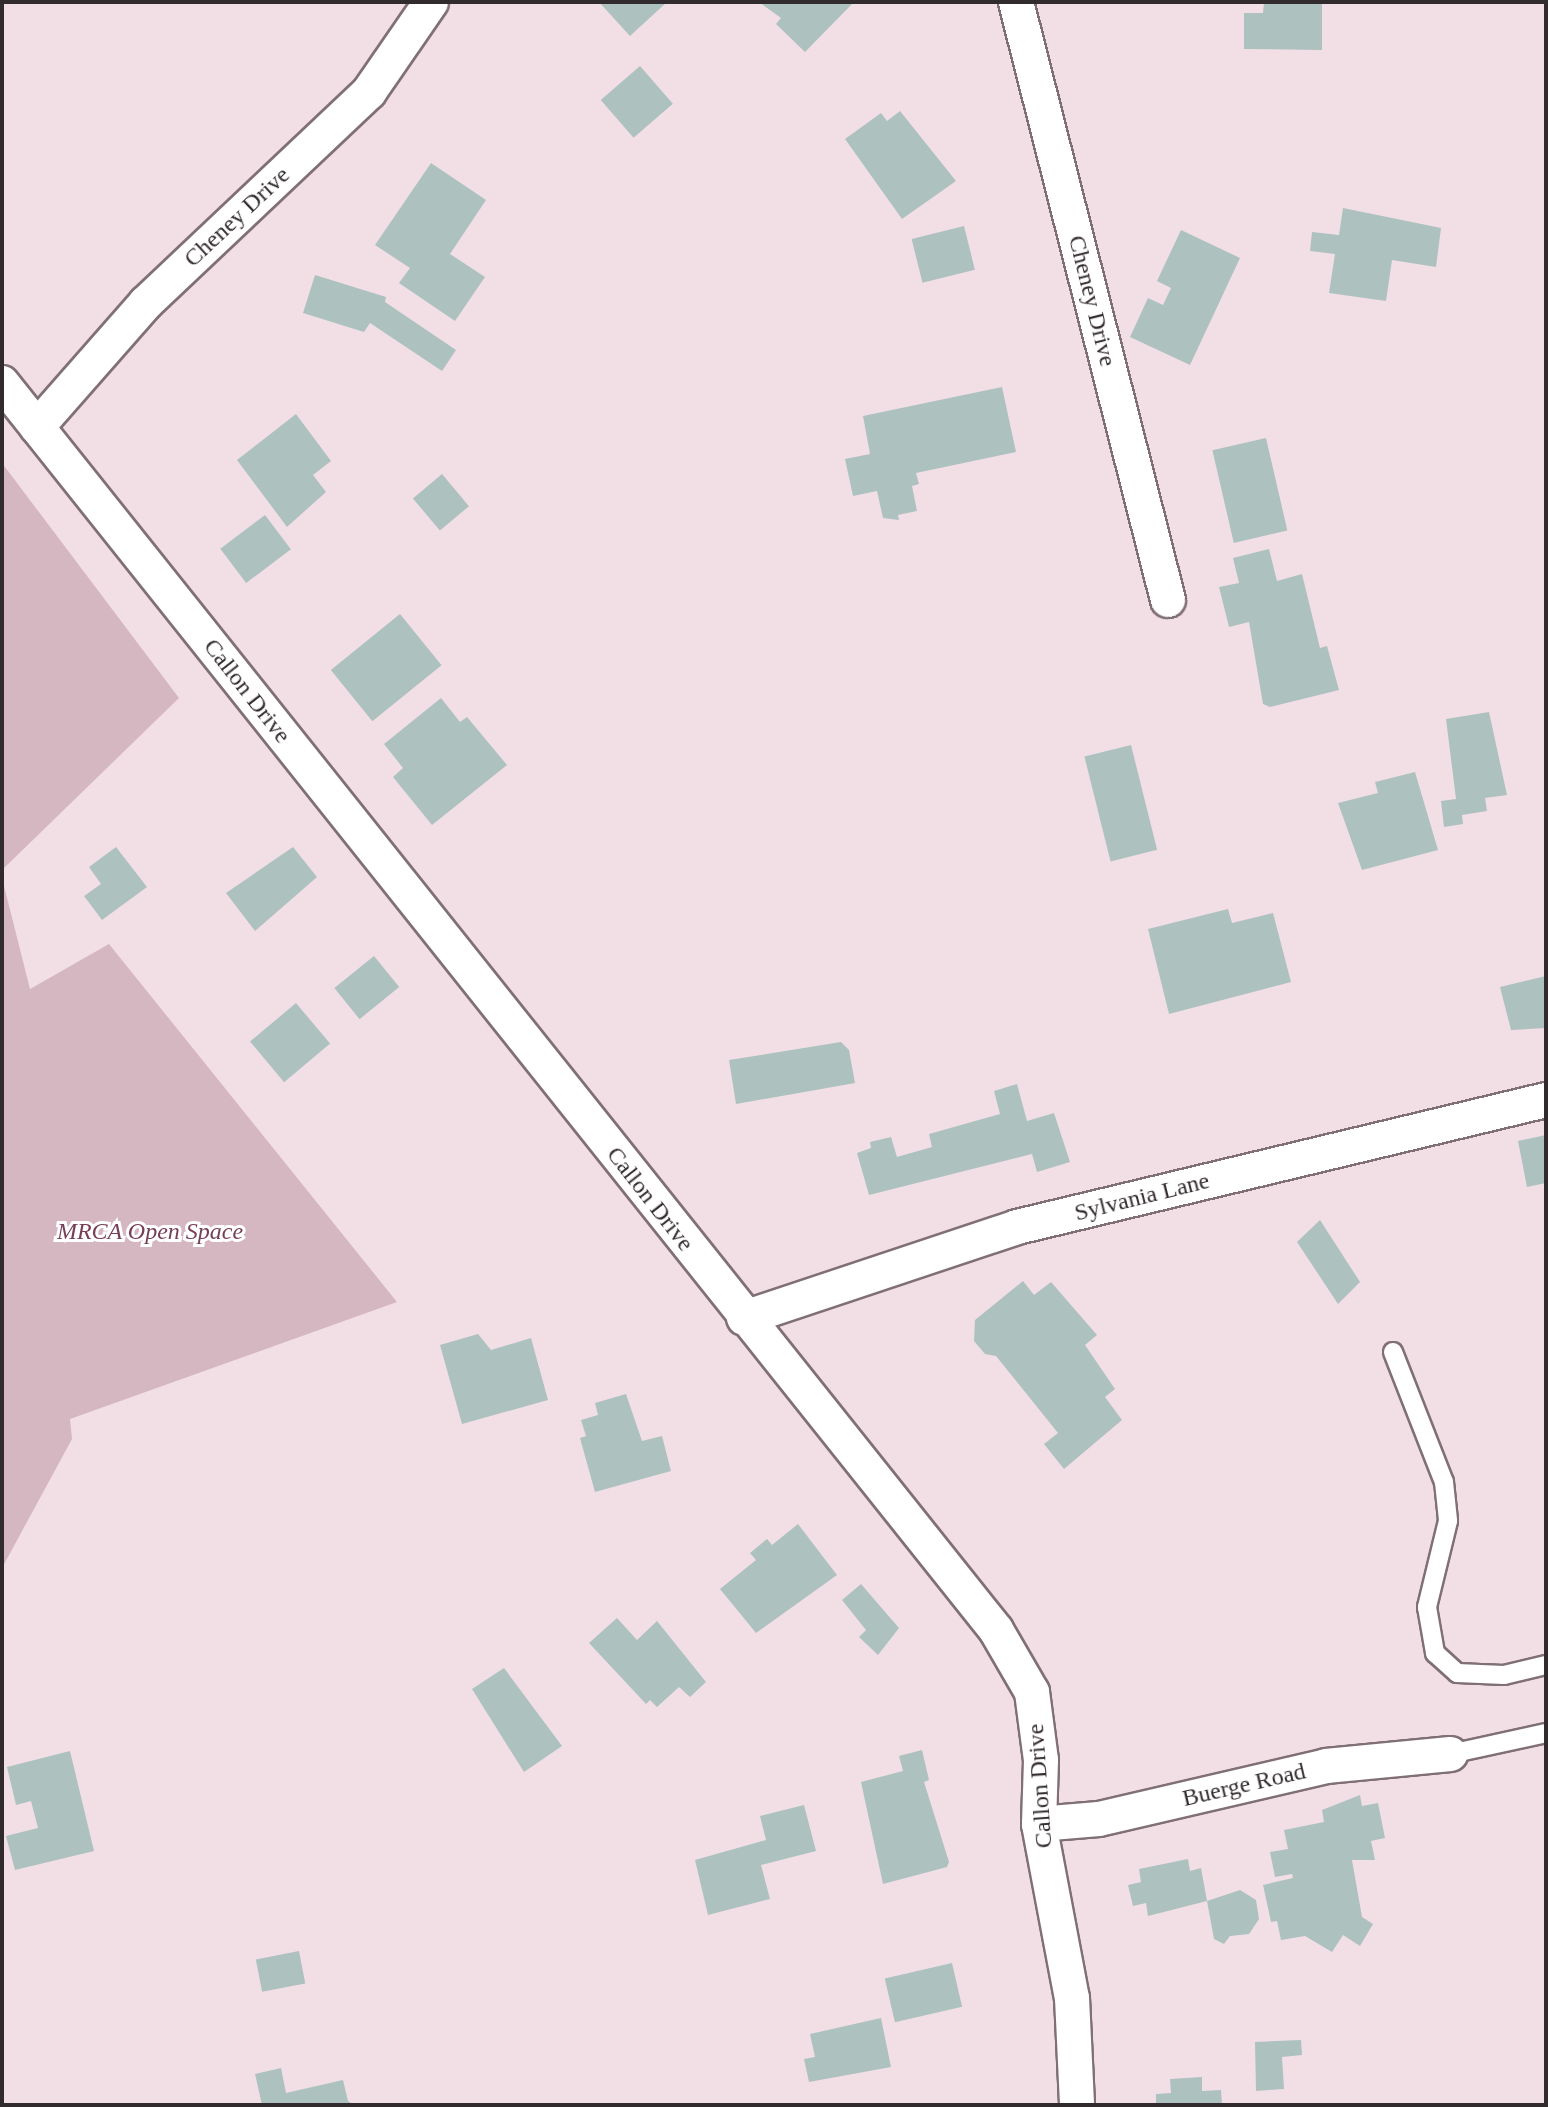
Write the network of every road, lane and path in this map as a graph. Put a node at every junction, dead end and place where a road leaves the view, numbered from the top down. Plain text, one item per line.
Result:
1 (431, 2) edge
2 (1016, 2) edge
3 (2, 383) edge
4 (37, 427) junction
5 (1168, 600) dead end
6 (1546, 1100) edge
7 (744, 1318) junction
8 (1393, 1352) dead end
9 (1546, 1665) edge
10 (1546, 1733) edge
11 (1450, 1754) joint
12 (1039, 1824) junction
13 (1077, 2105) edge

1 - 4 street, Cheney Drive
2 - 5 street, Cheney Drive
3 - 4 street, Callon Drive
4 - 7 street, Callon Drive
6 - 7 street, Sylvania Lane
7 - 12 street, Callon Drive
8 - 9 lane
10 - 11 lane
11 - 12 street, Buerge Road
12 - 13 street, Callon Drive

